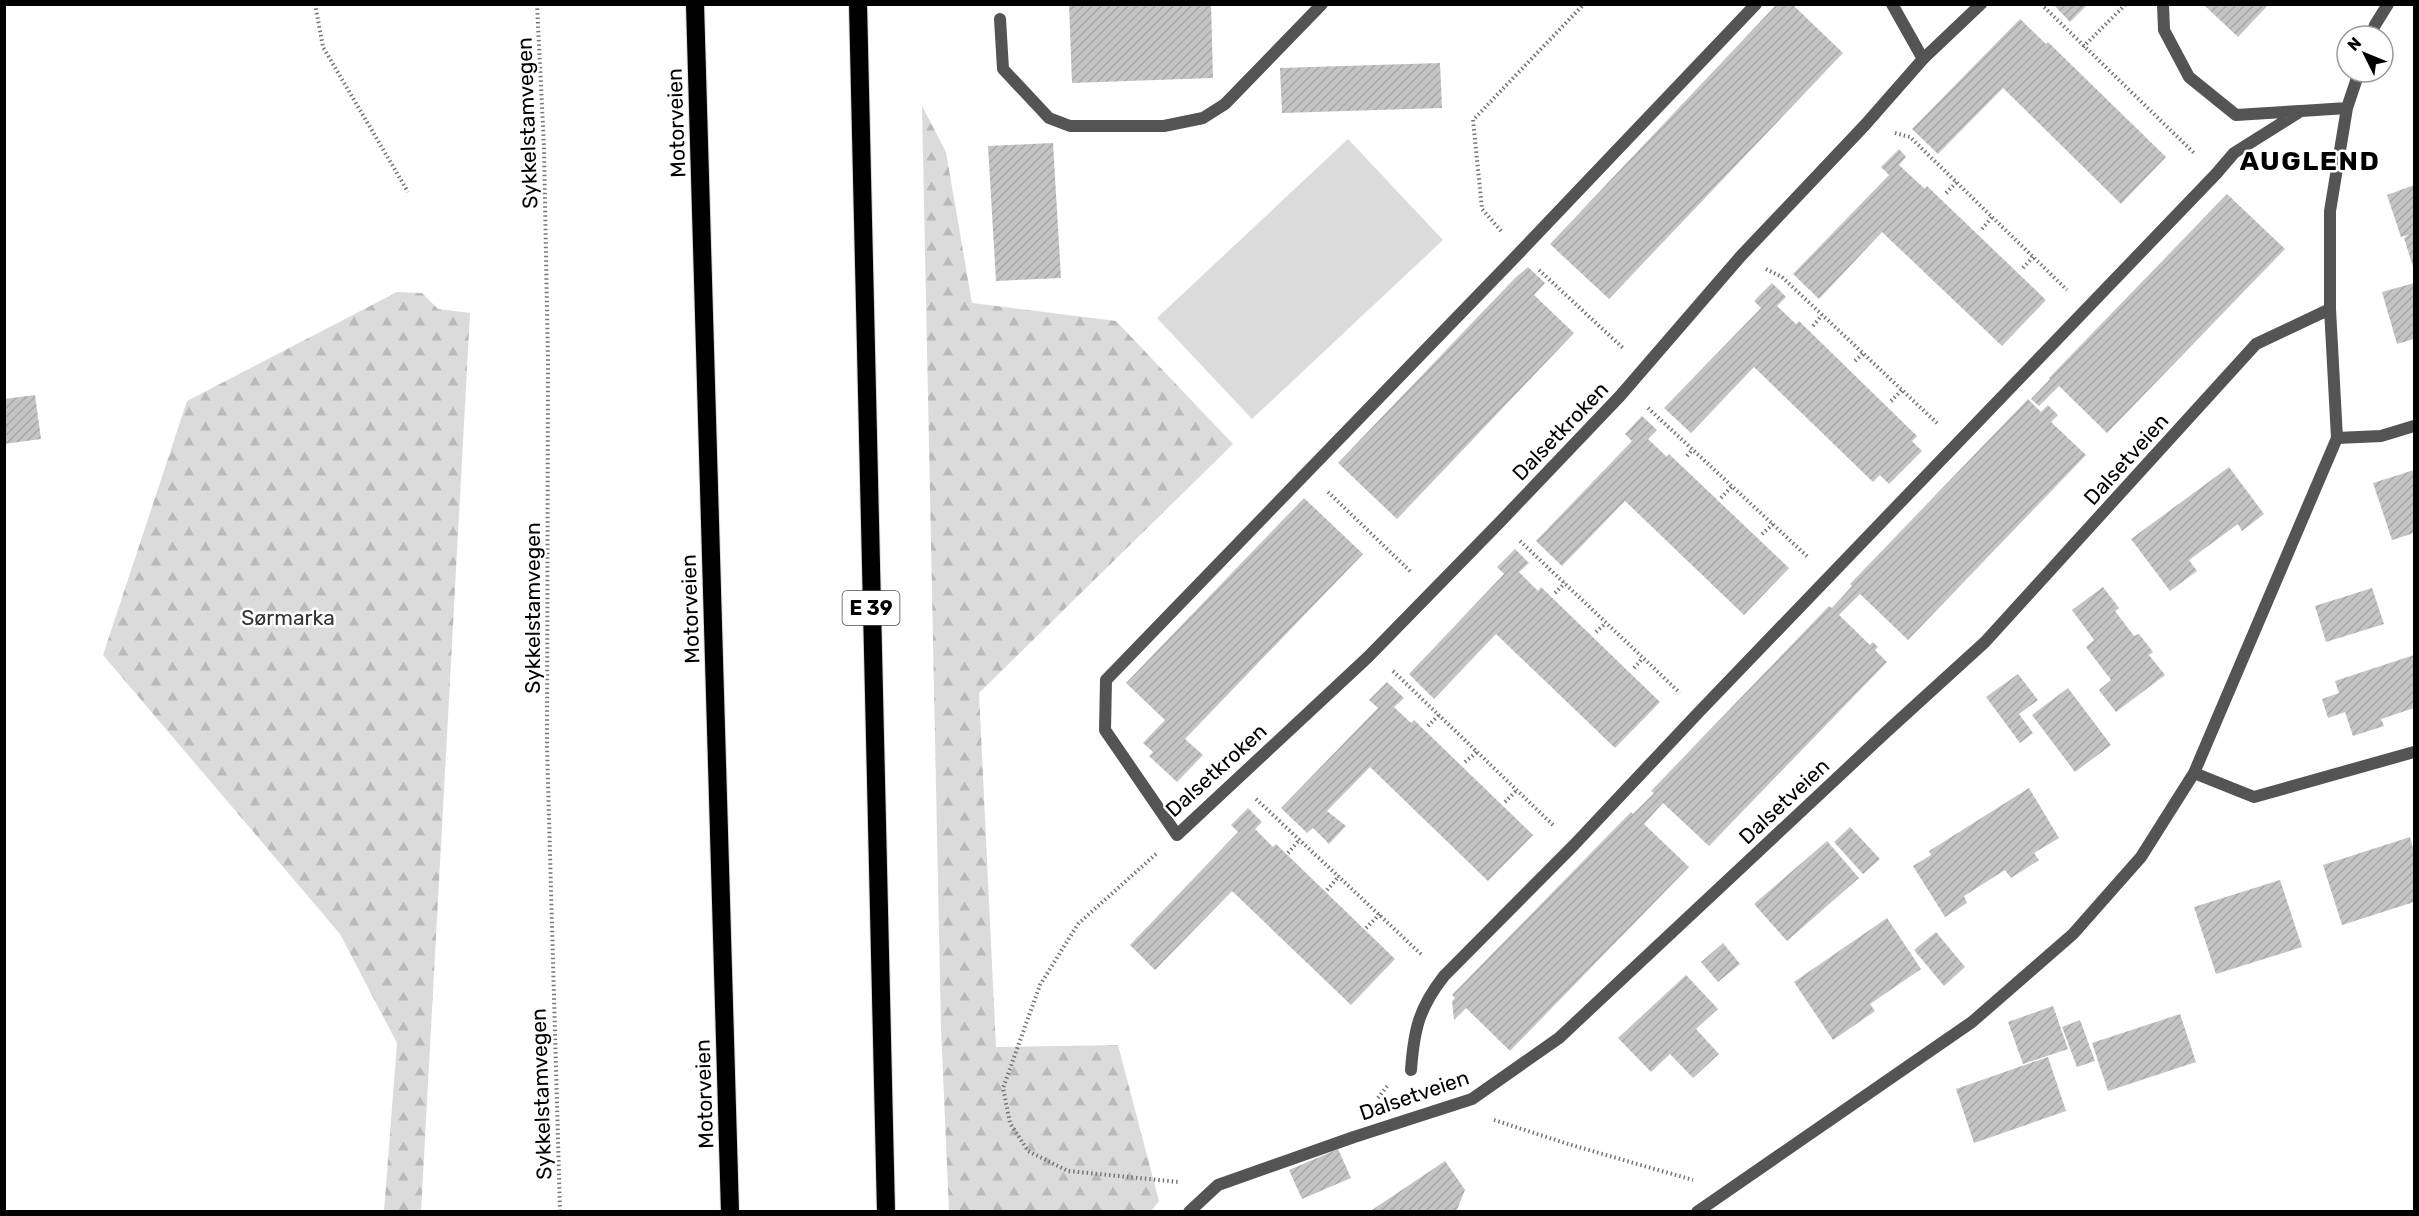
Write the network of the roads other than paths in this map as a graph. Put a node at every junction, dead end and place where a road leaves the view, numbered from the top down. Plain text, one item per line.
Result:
1 (695, 4) edge
2 (858, 4) edge
3 (1322, 4) edge
4 (1756, 4) edge
5 (1892, 4) edge
6 (1981, 4) edge
7 (2163, 4) edge
8 (2388, 4) edge
9 (1000, 19) dead end
10 (2376, 24) edge
11 (1923, 59) junction
12 (2355, 84) edge
13 (2347, 108) junction
14 (2301, 111) junction
15 (2330, 309) junction
16 (2415, 426) edge
17 (2337, 438) junction
18 (2415, 752) edge
19 (2194, 773) junction
20 (1411, 1070) dead end
21 (730, 1212) edge
22 (886, 1212) edge
23 (1189, 1212) edge
24 (1697, 1212) edge

1 - 21 highway, Motorveien
2 - 22 highway, E 39
3 - 9 street
4 - 11 street, Dalsetkroken
5 - 11 street
6 - 11 street, Dalsetkroken
7 - 14 street
8 - 10 street
12 - 13 street
13 - 14 street
13 - 15 street
14 - 20 street
15 - 17 street
15 - 23 street, Dalsetveien
16 - 17 street
17 - 19 street
18 - 19 street
19 - 24 street

